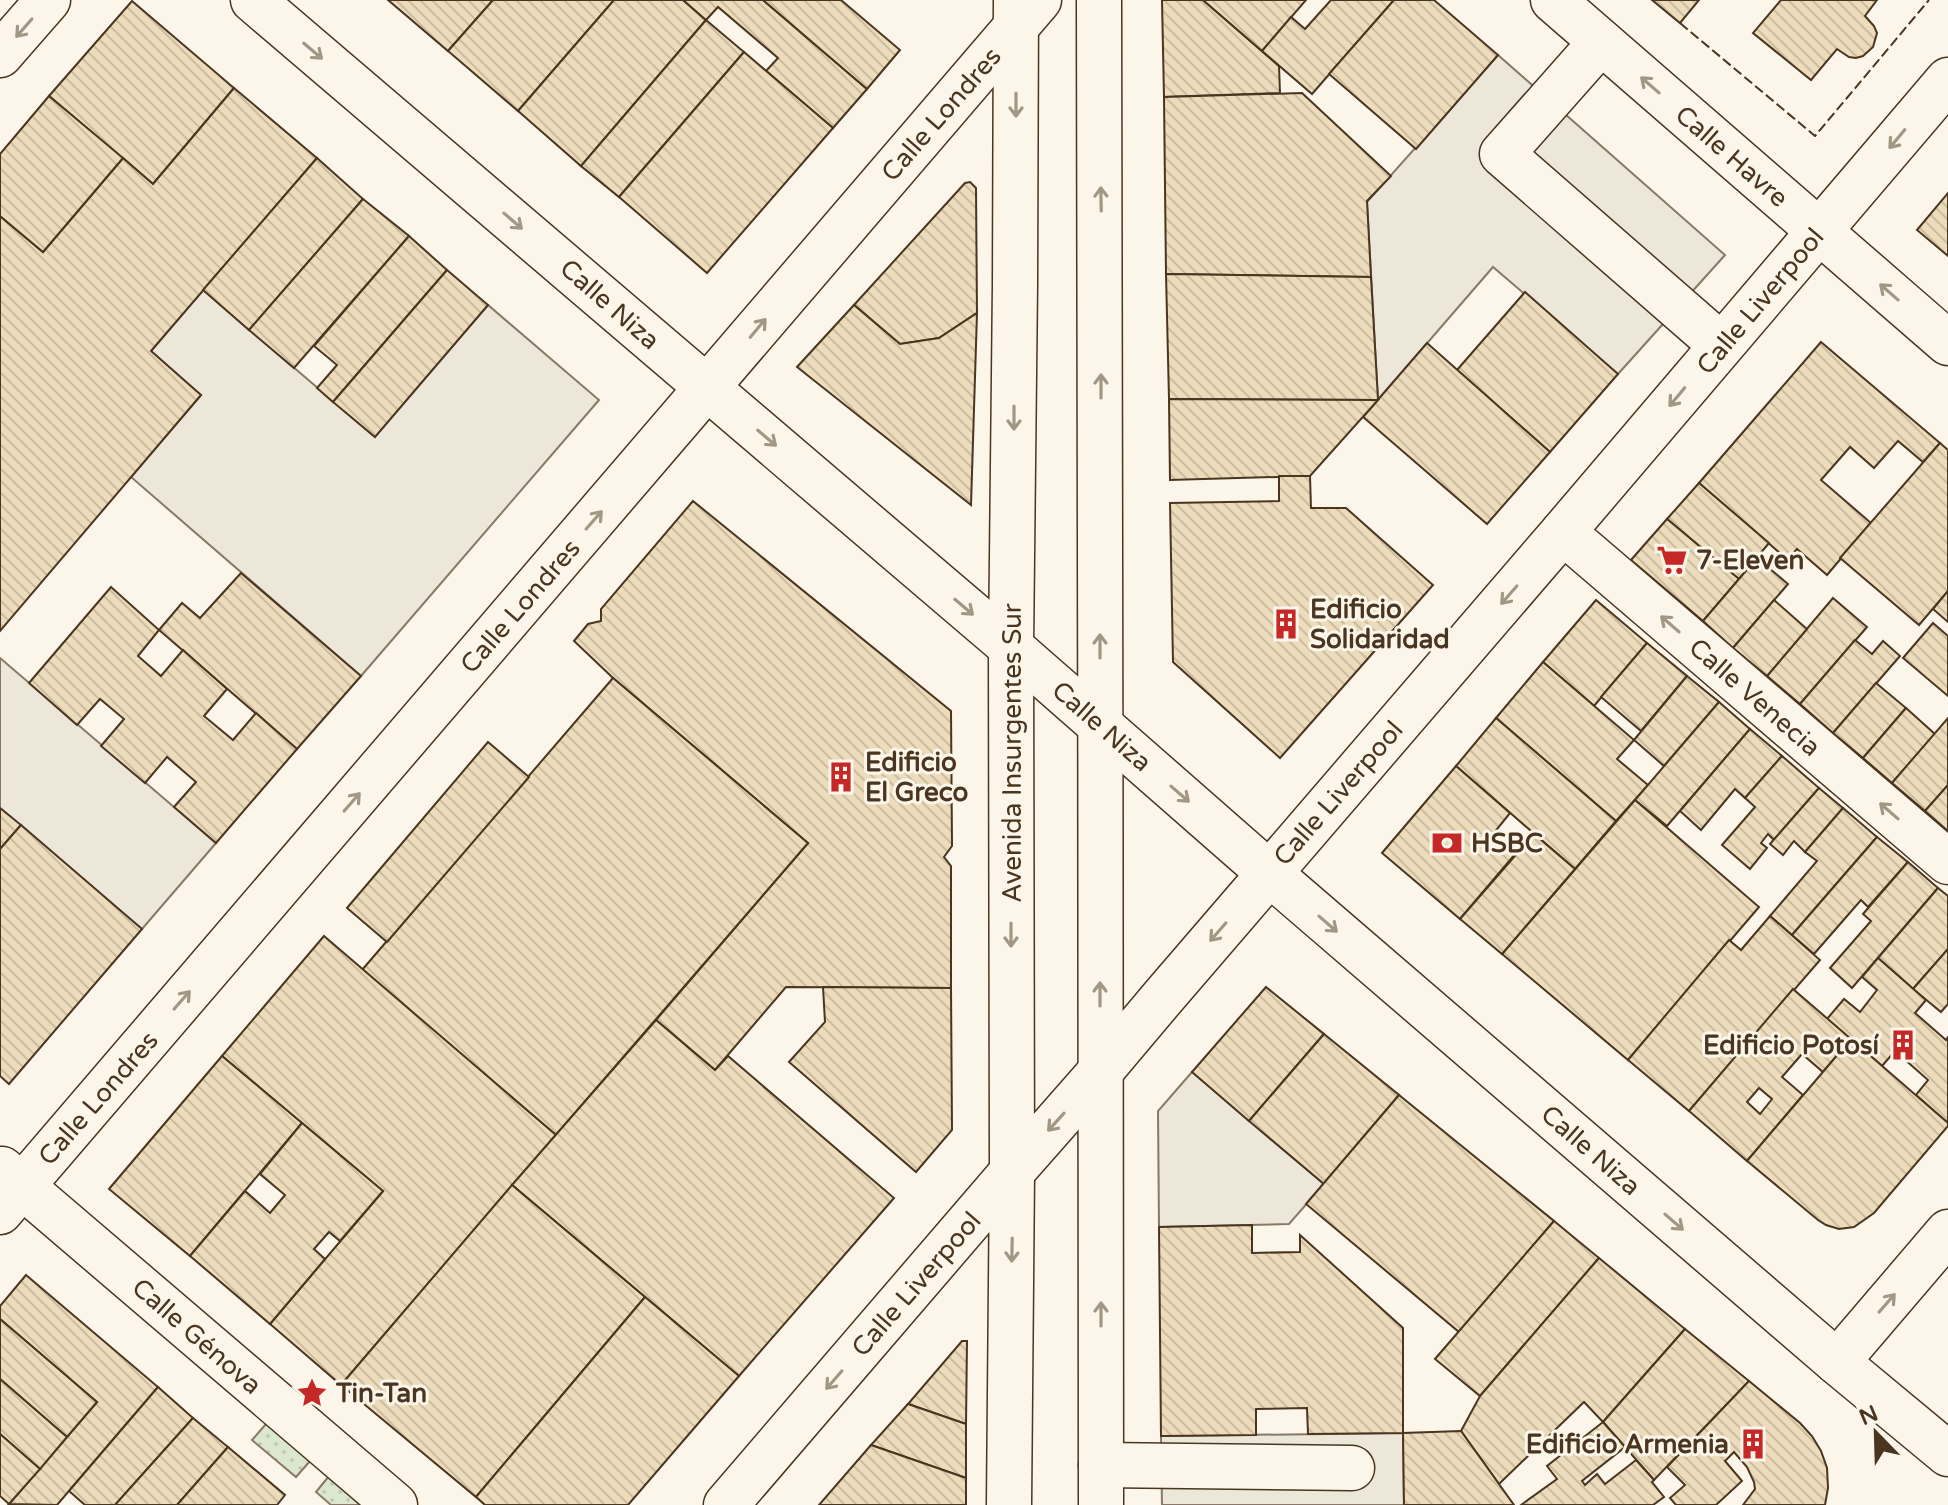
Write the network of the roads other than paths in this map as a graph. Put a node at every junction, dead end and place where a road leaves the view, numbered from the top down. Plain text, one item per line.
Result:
1 (48, 0) edge
2 (253, 0) edge
3 (1099, 0) edge
4 (1553, 0) edge
5 (1024, 9) edge
6 (1601, 42) junction
7 (0, 55) edge
8 (1948, 80) edge
9 (1819, 231) junction
10 (1948, 343) edge
11 (1721, 345) junction
12 (707, 388) junction
13 (1563, 532) junction
14 (1011, 647) junction
15 (1100, 724) junction
16 (1948, 862) edge
17 (1269, 873) junction
18 (1100, 1072) junction
19 (1012, 1172) junction
20 (7, 1188) edge
21 (1948, 1232) edge
22 (1837, 1362) junction
23 (1948, 1454) edge
24 (1352, 1468) dead end
25 (1101, 1485) edge
26 (395, 1505) edge
27 (726, 1505) edge
28 (1009, 1505) edge

1 -> 7 street
2 -> 12 street, Calle Niza
15 -> 3 street
4 - 6 street, Calle Havre
12 -> 5 street, Calle Londres
5 -> 14 street, Avenida Insurgentes Sur
9 -> 6 street, Calle Havre
6 - 11 street
8 -> 9 street, Calle Liverpool
10 -> 9 street, Calle Havre
9 - 11 street, Calle Liverpool
11 -> 13 street, Calle Liverpool
12 -> 14 street, Calle Niza
20 -> 12 street, Calle Londres
16 -> 13 street, Calle Venecia
13 -> 17 street, Calle Liverpool
14 - 15 street, Calle Niza
14 -> 19 street, Avenida Insurgentes Sur
15 -> 17 street, Calle Niza
18 -> 15 street
17 -> 18 street, Calle Liverpool
17 -> 22 street, Calle Niza
18 -> 19 street, Calle Liverpool
25 -> 18 street
19 -> 27 street, Calle Liverpool
19 -> 28 street, Avenida Insurgentes Sur
20 - 26 street, Calle Génova
22 -> 21 street
22 - 23 street, Calle Niza
24 - 25 street

